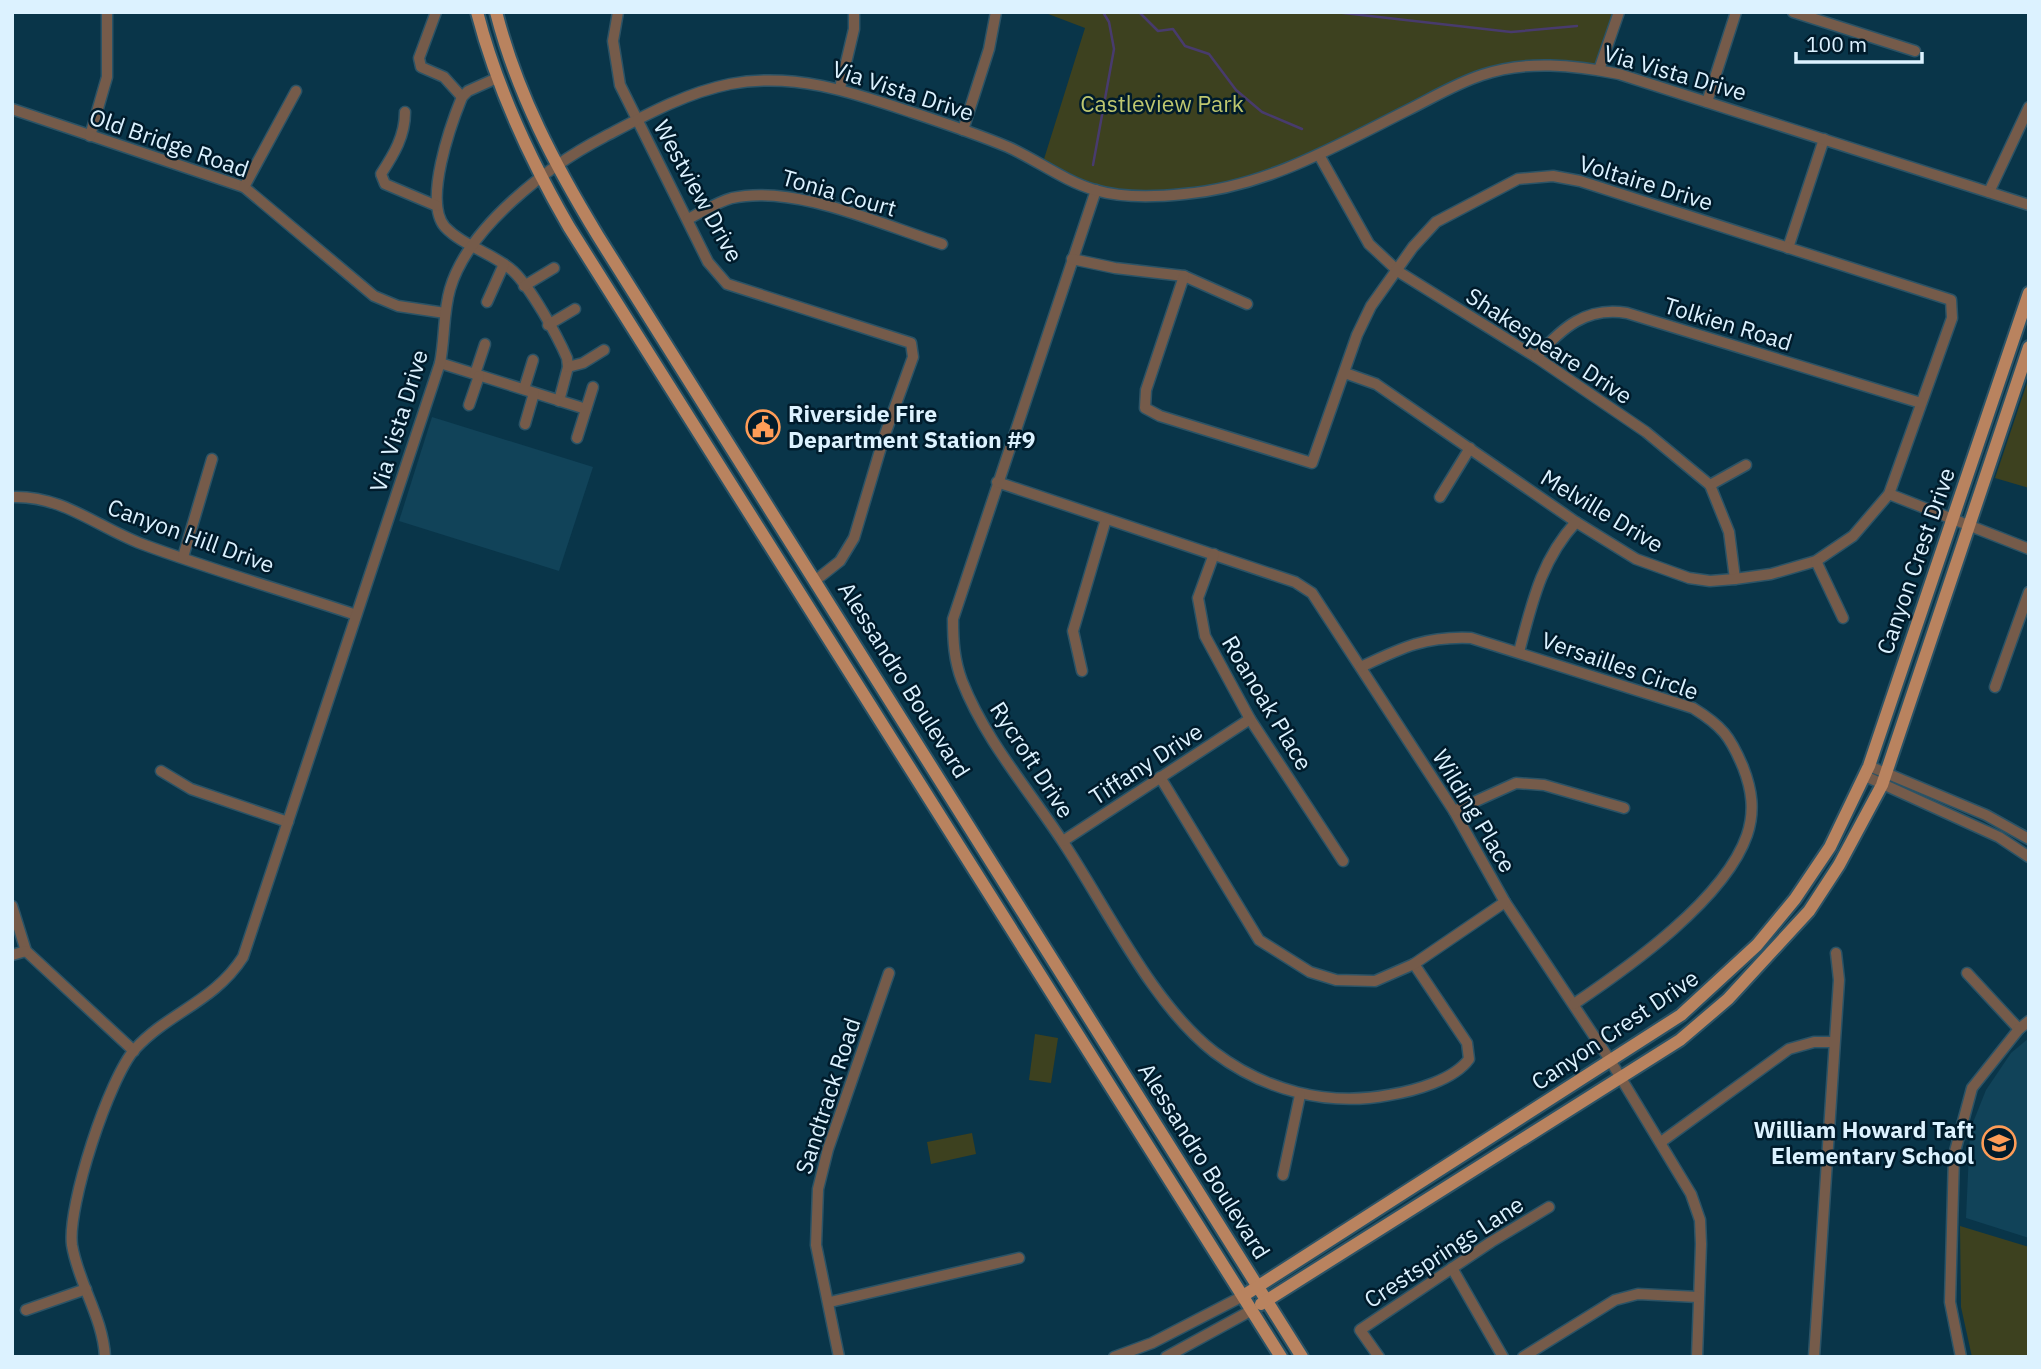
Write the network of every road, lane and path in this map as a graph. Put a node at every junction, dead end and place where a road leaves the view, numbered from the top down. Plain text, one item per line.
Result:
1 (107, 12) edge
2 (436, 12) edge
3 (477, 12) edge
4 (496, 12) edge
5 (618, 12) edge
6 (854, 12) edge
7 (996, 12) edge
8 (1619, 12) edge
9 (1736, 12) edge
10 (1793, 12) edge
11 (1915, 51) dead end
12 (1600, 70) junction
13 (497, 78) junction
14 (840, 88) junction
15 (296, 91) dead end
16 (462, 97) junction
17 (1707, 102) junction
18 (2029, 107) edge
19 (12, 109) edge
20 (405, 112) dead end
21 (637, 120) junction
22 (963, 130) junction
23 (90, 136) junction
24 (1824, 139) junction
25 (1319, 155) junction
26 (556, 165) junction
27 (541, 178) junction
28 (244, 187) junction
29 (1096, 190) junction
30 (1989, 192) junction
31 (2029, 205) edge
32 (437, 206) junction
33 (688, 219) junction
34 (942, 244) dead end
35 (473, 246) junction
36 (1788, 248) junction
37 (1072, 259) junction
38 (504, 264) junction
39 (554, 268) dead end
40 (1399, 272) junction
41 (1184, 276) junction
42 (524, 286) junction
43 (2029, 293) edge
44 (1951, 300) joint
45 (487, 302) dead end
46 (1247, 304) dead end
47 (575, 309) dead end
48 (445, 313) junction
49 (548, 325) junction
50 (485, 344) dead end
51 (2029, 347) edge
52 (604, 350) dead end
53 (1535, 357) junction
54 (533, 360) dead end
55 (440, 363) junction
56 (568, 367) junction
57 (1345, 373) junction
58 (477, 375) junction
59 (593, 387) dead end
60 (529, 391) junction
61 (559, 401) junction
62 (1921, 403) junction
63 (469, 405) dead end
64 (586, 409) junction
65 (525, 424) dead end
66 (577, 438) dead end
67 (1471, 448) junction
68 (212, 459) dead end
69 (1745, 465) dead end
70 (997, 482) junction
71 (1710, 485) junction
72 (1889, 494) junction
73 (12, 497) edge
74 (1440, 497) dead end
75 (1106, 519) junction
76 (1576, 522) junction
77 (1952, 522) junction
78 (1970, 528) junction
79 (2029, 550) edge
80 (1214, 554) junction
81 (183, 557) junction
82 (1816, 561) junction
83 (1735, 579) junction
84 (816, 580) junction
85 (2029, 592) edge
86 (356, 615) junction
87 (1843, 618) dead end
88 (1519, 652) junction
89 (1361, 667) junction
90 (1082, 671) dead end
91 (1995, 687) dead end
92 (1250, 719) junction
93 (161, 771) dead end
94 (1867, 771) junction
95 (1160, 777) junction
96 (1884, 779) junction
97 (1624, 808) dead end
98 (1454, 811) junction
99 (288, 822) junction
100 (2029, 839) edge
101 (1063, 841) junction
102 (2029, 857) edge
103 (1343, 861) dead end
104 (1505, 902) junction
105 (12, 906) edge
106 (26, 951) junction
107 (1836, 953) dead end
108 (12, 955) edge
109 (1414, 964) junction
110 (889, 973) dead end
111 (1968, 973) dead end
112 (1574, 1004) junction
113 (2029, 1021) edge
114 (2019, 1029) junction
115 (1834, 1042) junction
116 (134, 1051) junction
117 (1611, 1060) junction
118 (1622, 1078) junction
119 (1300, 1095) junction
120 (1661, 1142) junction
121 (1283, 1175) dead end
122 (1549, 1208) dead end
123 (1018, 1258) dead end
124 (1452, 1268) junction
125 (1258, 1287) junction
126 (86, 1289) junction
127 (1243, 1296) junction
128 (1698, 1297) junction
129 (1266, 1300) junction
130 (830, 1302) junction
131 (26, 1310) dead end
132 (1252, 1310) junction
133 (105, 1357) edge
134 (839, 1357) edge
135 (1114, 1357) edge
136 (1166, 1357) edge
137 (1281, 1357) edge
138 (1302, 1357) edge
139 (1378, 1357) edge
140 (1503, 1357) edge
141 (1523, 1357) edge
142 (1697, 1357) edge
143 (1814, 1357) edge
144 (1961, 1357) edge

1 - 23 street
2 - 16 street
3 - 13 main road, Alessandro Boulevard
4 - 26 main road, Alessandro Boulevard
5 - 21 street, Westview Drive
6 - 14 street
7 - 22 street
8 - 12 street
9 - 17 street
10 - 11 street
12 - 17 street, Via Vista Drive
12 - 25 street, Via Vista Drive
13 - 16 street
13 - 27 main road, Alessandro Boulevard
14 - 21 street, Via Vista Drive
14 - 22 street, Via Vista Drive
15 - 28 street
16 - 32 street
17 - 24 street, Via Vista Drive
18 - 30 street
19 - 23 street, Old Bridge Road
20 - 32 street
21 - 26 street, Via Vista Drive
21 - 33 street, Westview Drive
22 - 29 street, Via Vista Drive
23 - 28 street, Old Bridge Road
24 - 30 street, Via Vista Drive
24 - 36 street
25 - 29 street, Via Vista Drive
25 - 40 street, Shakespeare Drive
26 - 27 street, Via Vista Drive
26 - 84 main road, Alessandro Boulevard
27 - 35 street, Via Vista Drive
27 - 127 main road, Alessandro Boulevard
28 - 48 street, Old Bridge Road
29 - 37 street, Rycroft Drive
30 - 31 street, Via Vista Drive
32 - 35 street
33 - 34 street, Tonia Court
33 - 84 street, Westview Drive
35 - 38 street
35 - 48 street, Via Vista Drive
36 - 40 street, Voltaire Drive
36 - 44 street, Voltaire Drive
37 - 41 street
37 - 70 street, Rycroft Drive
38 - 42 street
38 - 45 street
39 - 42 street
40 - 53 street, Shakespeare Drive
40 - 57 street, Voltaire Drive
41 - 46 street
41 - 57 street, Voltaire Drive
42 - 49 street
43 - 77 main road, Canyon Crest Drive
44 - 62 street, Melville Drive
47 - 49 street
48 - 55 street, Via Vista Drive
49 - 56 street
50 - 58 street
51 - 78 main road, Canyon Crest Drive
52 - 56 street
53 - 62 street, Tolkien Road
53 - 71 street, Shakespeare Drive
54 - 60 street
55 - 58 street
55 - 86 street, Via Vista Drive
56 - 61 street
57 - 67 street, Melville Drive
58 - 60 street
58 - 63 street
59 - 64 street
60 - 61 street
60 - 65 street
61 - 64 street
62 - 72 street, Melville Drive
64 - 66 street
67 - 74 street
67 - 76 street, Melville Drive
68 - 81 street
69 - 71 street
70 - 75 street, Wilding Place
70 - 101 street, Rycroft Drive
71 - 83 street, Shakespeare Drive
72 - 77 street
72 - 82 street, Melville Drive
73 - 81 street, Canyon Hill Drive
75 - 80 street, Wilding Place
75 - 90 street
76 - 83 street, Melville Drive
76 - 88 street
77 - 78 street
77 - 94 main road, Canyon Crest Drive
78 - 79 street
78 - 96 main road, Canyon Crest Drive
80 - 89 street, Wilding Place
80 - 92 street, Roanoak Place
81 - 86 street, Canyon Hill Drive
82 - 83 street, Melville Drive
82 - 87 street
84 - 125 main road, Alessandro Boulevard
85 - 91 street
86 - 99 street, Via Vista Drive
88 - 89 street, Versailles Circle
88 - 112 street, Versailles Circle
89 - 98 street, Wilding Place
92 - 95 street, Tiffany Drive
92 - 103 street, Roanoak Place
93 - 99 street
94 - 96 street
94 - 117 main road, Canyon Crest Drive
95 - 101 street, Tiffany Drive
95 - 109 street
96 - 100 street
96 - 102 street
96 - 118 main road, Canyon Crest Drive
97 - 98 street
98 - 104 street, Wilding Place
99 - 116 street, Via Vista Drive
101 - 119 street, Rycroft Drive
104 - 109 street
104 - 112 street, Wilding Place
105 - 106 street
106 - 108 street
106 - 116 street
107 - 115 street
109 - 119 street, Rycroft Drive
110 - 130 street, Sandtrack Road
111 - 114 street
112 - 117 street, Wilding Place
113 - 114 street
114 - 144 street
115 - 120 street
115 - 143 street
116 - 126 street, Via Vista Drive
117 - 118 street, Wilding Place
117 - 125 main road, Canyon Crest Drive
118 - 120 street, Wilding Place
118 - 129 main road, Canyon Crest Drive
119 - 121 street
120 - 128 street, Wilding Place
122 - 124 street, Crestsprings Lane
123 - 130 street
124 - 139 street, Crestsprings Lane
124 - 140 street
125 - 127 main road, Canyon Crest Drive
125 - 129 main road, Alessandro Boulevard
126 - 131 street
126 - 133 street, Via Vista Drive
127 - 132 main road, Alessandro Boulevard
127 - 135 street
128 - 141 street
128 - 142 street, Wilding Place
129 - 132 main road, Canyon Crest Drive
129 - 138 main road, Alessandro Boulevard
130 - 134 street, Sandtrack Road
132 - 136 street
132 - 137 main road, Alessandro Boulevard

